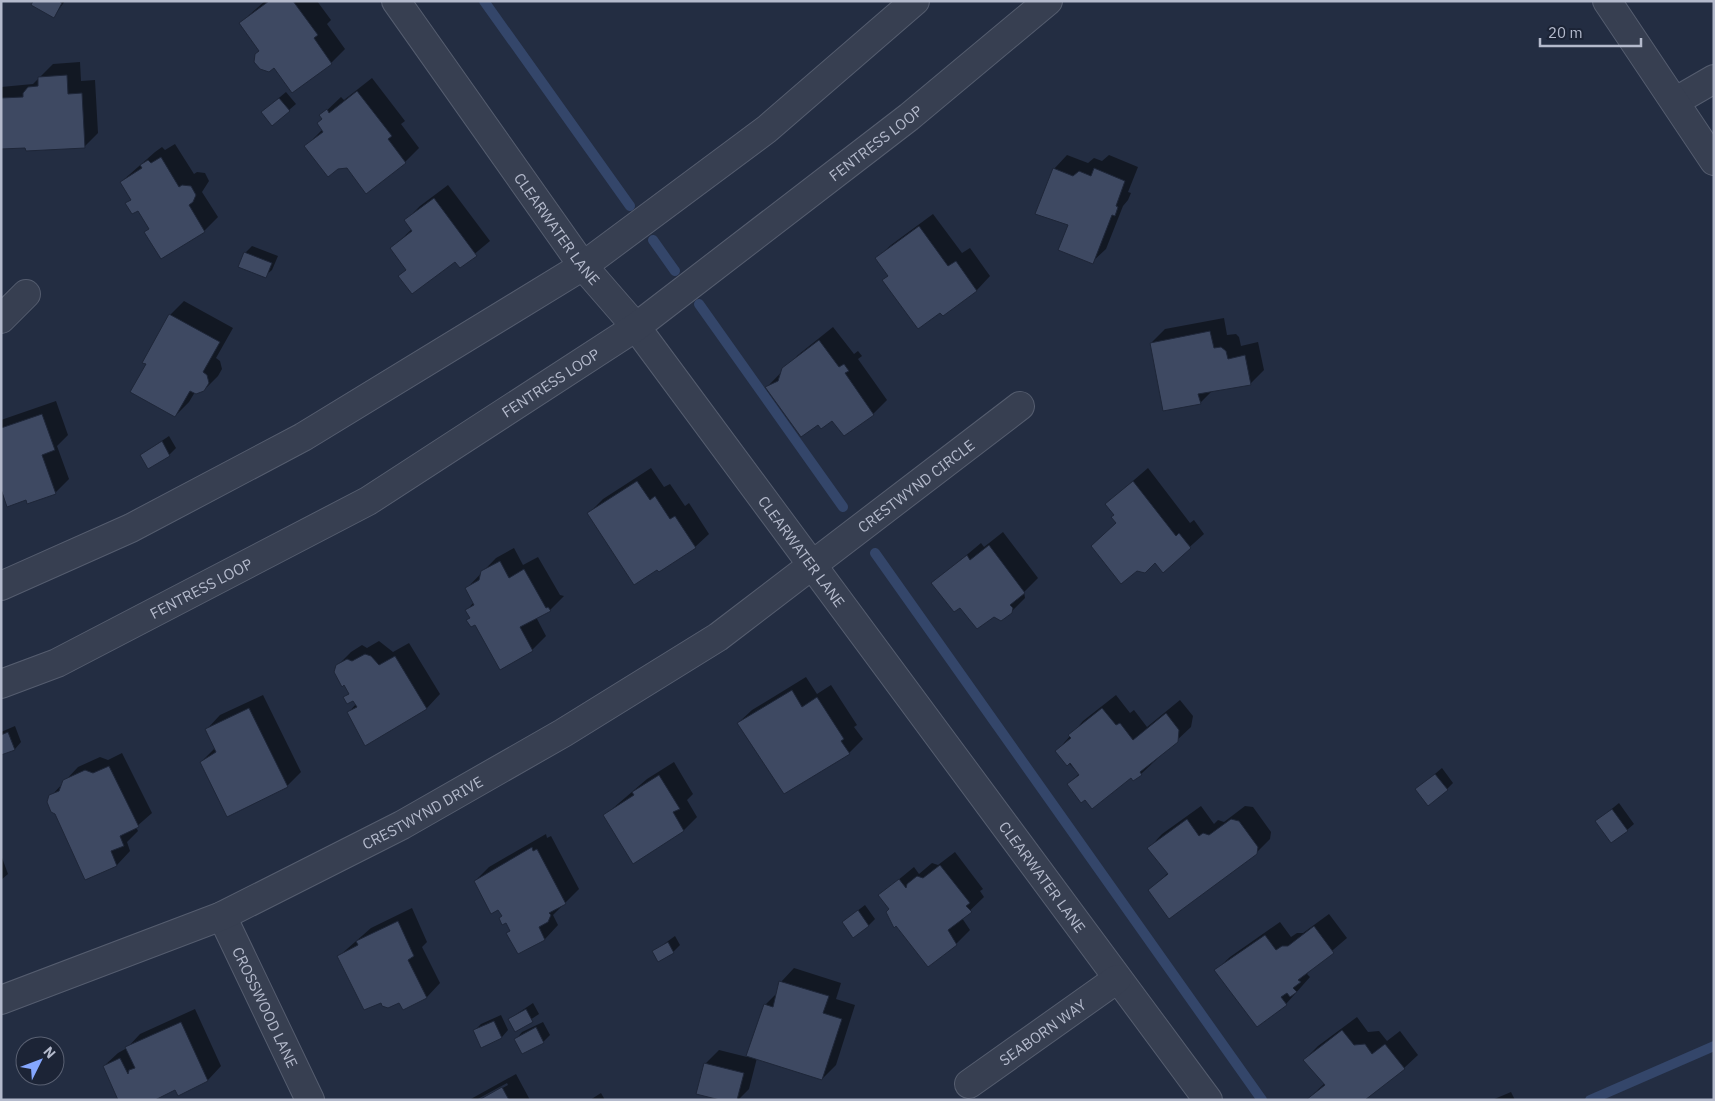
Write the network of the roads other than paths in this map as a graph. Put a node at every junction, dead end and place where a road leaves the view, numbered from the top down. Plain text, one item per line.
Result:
1 (396, 1) edge
2 (915, 1) edge
3 (1048, 1) edge
4 (1607, 1) edge
5 (1714, 79) edge
6 (1676, 101) junction
7 (1714, 161) edge
8 (583, 266) junction
9 (26, 294) dead end
10 (1, 319) edge
11 (636, 327) junction
12 (1020, 406) dead end
13 (814, 565) junction
14 (1, 586) edge
15 (1, 684) edge
16 (222, 916) junction
17 (1117, 980) junction
18 (1, 1000) edge
19 (969, 1084) dead end
20 (310, 1100) edge
21 (1208, 1100) edge

1 - 8 street, CLEARWATER LANE
2 - 8 street
3 - 11 street, FENTRESS LOOP
4 - 6 street
5 - 6 street
6 - 7 street
8 - 11 street, CLEARWATER LANE
8 - 14 street
9 - 10 street
11 - 13 street, CLEARWATER LANE
11 - 15 street, FENTRESS LOOP
12 - 13 street, CRESTWYND CIRCLE
13 - 16 street, CRESTWYND DRIVE
13 - 17 street, CLEARWATER LANE
16 - 18 street, CRESTWYND DRIVE
16 - 20 street, CROSSWOOD LANE
17 - 19 street, SEABORN WAY
17 - 21 street, CLEARWATER LANE

